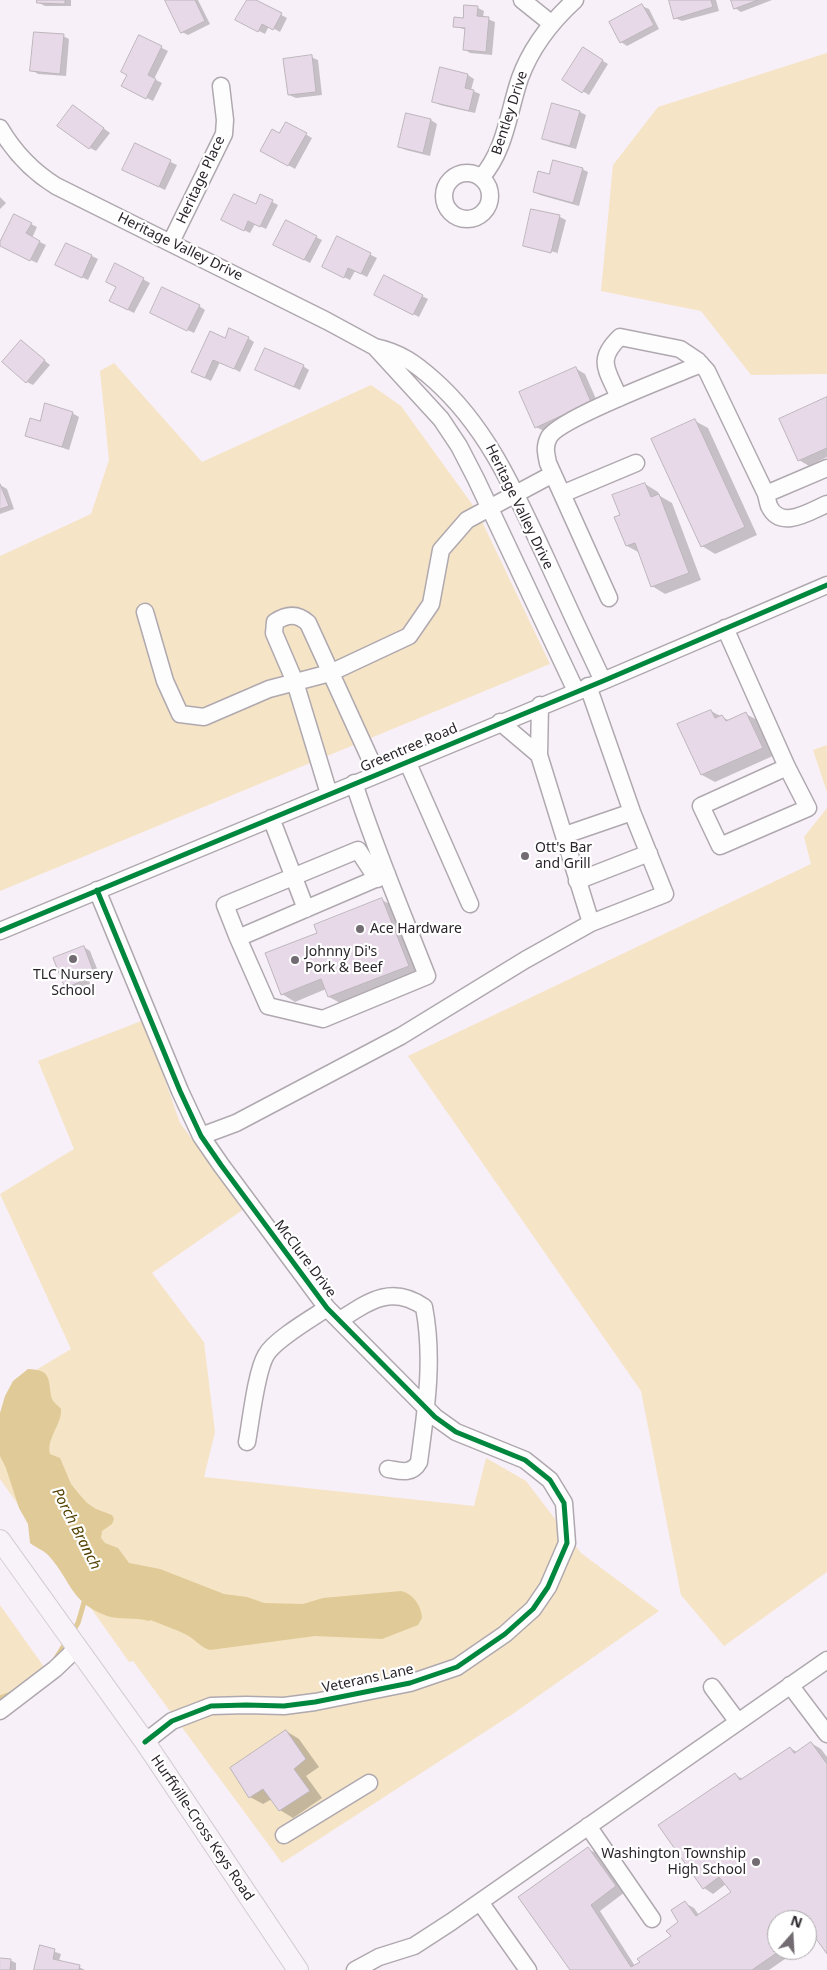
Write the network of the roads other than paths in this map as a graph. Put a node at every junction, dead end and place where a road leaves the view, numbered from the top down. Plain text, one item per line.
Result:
1 (522, 0) edge
2 (575, 0) edge
3 (552, 24) junction
4 (221, 86) dead end
5 (0, 128) edge
6 (481, 178) dead end
7 (171, 242) junction
8 (375, 348) junction
9 (701, 364) junction
10 (619, 398) junction
11 (636, 463) dead end
12 (827, 468) edge
13 (553, 474) junction
14 (515, 494) junction
15 (562, 494) junction
16 (766, 494) junction
17 (827, 504) edge
18 (490, 506) junction
19 (827, 585) edge
20 (610, 598) dead end
21 (145, 612) dead end
22 (725, 628) junction
23 (330, 673) junction
24 (295, 682) junction
25 (589, 686) junction
26 (540, 705) junction
27 (500, 722) junction
28 (539, 755) junction
29 (407, 761) junction
30 (787, 767) junction
31 (376, 774) junction
32 (354, 783) junction
33 (329, 794) junction
34 (632, 812) junction
35 (271, 818) junction
36 (565, 835) junction
37 (649, 853) junction
38 (292, 877) junction
39 (382, 877) junction
40 (577, 881) junction
41 (97, 890) junction
42 (470, 904) dead end
43 (306, 910) junction
44 (591, 923) junction
45 (0, 931) edge
46 (238, 938) junction
47 (201, 1136) junction
48 (327, 1308) junction
49 (340, 1320) junction
50 (427, 1408) junction
51 (247, 1442) dead end
52 (388, 1469) dead end
53 (0, 1540) edge
54 (559, 1564) joint
55 (76, 1647) junction
56 (827, 1660) edge
57 (790, 1685) junction
58 (712, 1686) dead end
59 (0, 1711) edge
60 (738, 1722) junction
61 (827, 1734) edge
62 (145, 1742) junction
63 (369, 1783) dead end
64 (588, 1826) junction
65 (284, 1835) dead end
66 (480, 1902) junction
67 (652, 1919) dead end
68 (298, 1970) edge
69 (355, 1970) edge
70 (528, 1970) edge

1 - 3 street
2 - 3 street, Bentley Drive
3 - 6 street, Bentley Drive
4 - 7 street, Heritage Place
5 - 7 street, Heritage Valley Drive
7 - 8 street, Heritage Valley Drive
8 - 14 street, Heritage Valley Drive
8 - 18 street, Heritage Valley Drive
9 - 10 street
9 - 10 street
9 - 16 street
10 - 13 street
11 - 15 street
12 - 16 street
13 - 14 street
13 - 15 street
14 - 18 street
14 - 25 street, Heritage Valley Drive
15 - 20 street
16 - 17 street
18 - 23 street
18 - 25 street, Heritage Valley Drive
19 - 22 street, Greentree Road
21 - 24 street
22 - 25 street, Greentree Road
22 - 30 street
23 - 24 street
23 - 24 street
23 - 31 street
24 - 33 street
25 - 26 street, Greentree Road
25 - 34 street
26 - 27 street, Greentree Road
26 - 28 street
27 - 28 street
27 - 29 street, Greentree Road
28 - 36 street
29 - 31 street, Greentree Road
29 - 42 street
30 - 30 street
31 - 32 street, Greentree Road
32 - 33 street, Greentree Road
32 - 39 street
33 - 35 street, Greentree Road
34 - 36 street
34 - 37 street
35 - 38 street
35 - 41 street, Greentree Road
36 - 40 street
37 - 40 street
37 - 44 street
38 - 39 street
38 - 43 street
38 - 46 street
39 - 43 street
39 - 46 street
40 - 44 street
41 - 45 street, Greentree Road
41 - 47 street, McClure Drive
43 - 46 street
44 - 47 street
47 - 48 street, McClure Drive
48 - 49 street, McClure Drive
48 - 51 street
49 - 50 street, McClure Drive
49 - 50 street
50 - 52 street
50 - 54 street, McClure Drive
53 - 55 main road, Hurffville-Cross Keys Road
54 - 62 street, Veterans Lane
55 - 59 street
55 - 62 main road, Hurffville-Cross Keys Road
56 - 57 street
57 - 60 street
57 - 61 street
58 - 60 street
60 - 64 street
62 - 68 main road, Hurffville-Cross Keys Road
63 - 65 street
64 - 66 street
64 - 67 street
66 - 69 street
66 - 70 street

